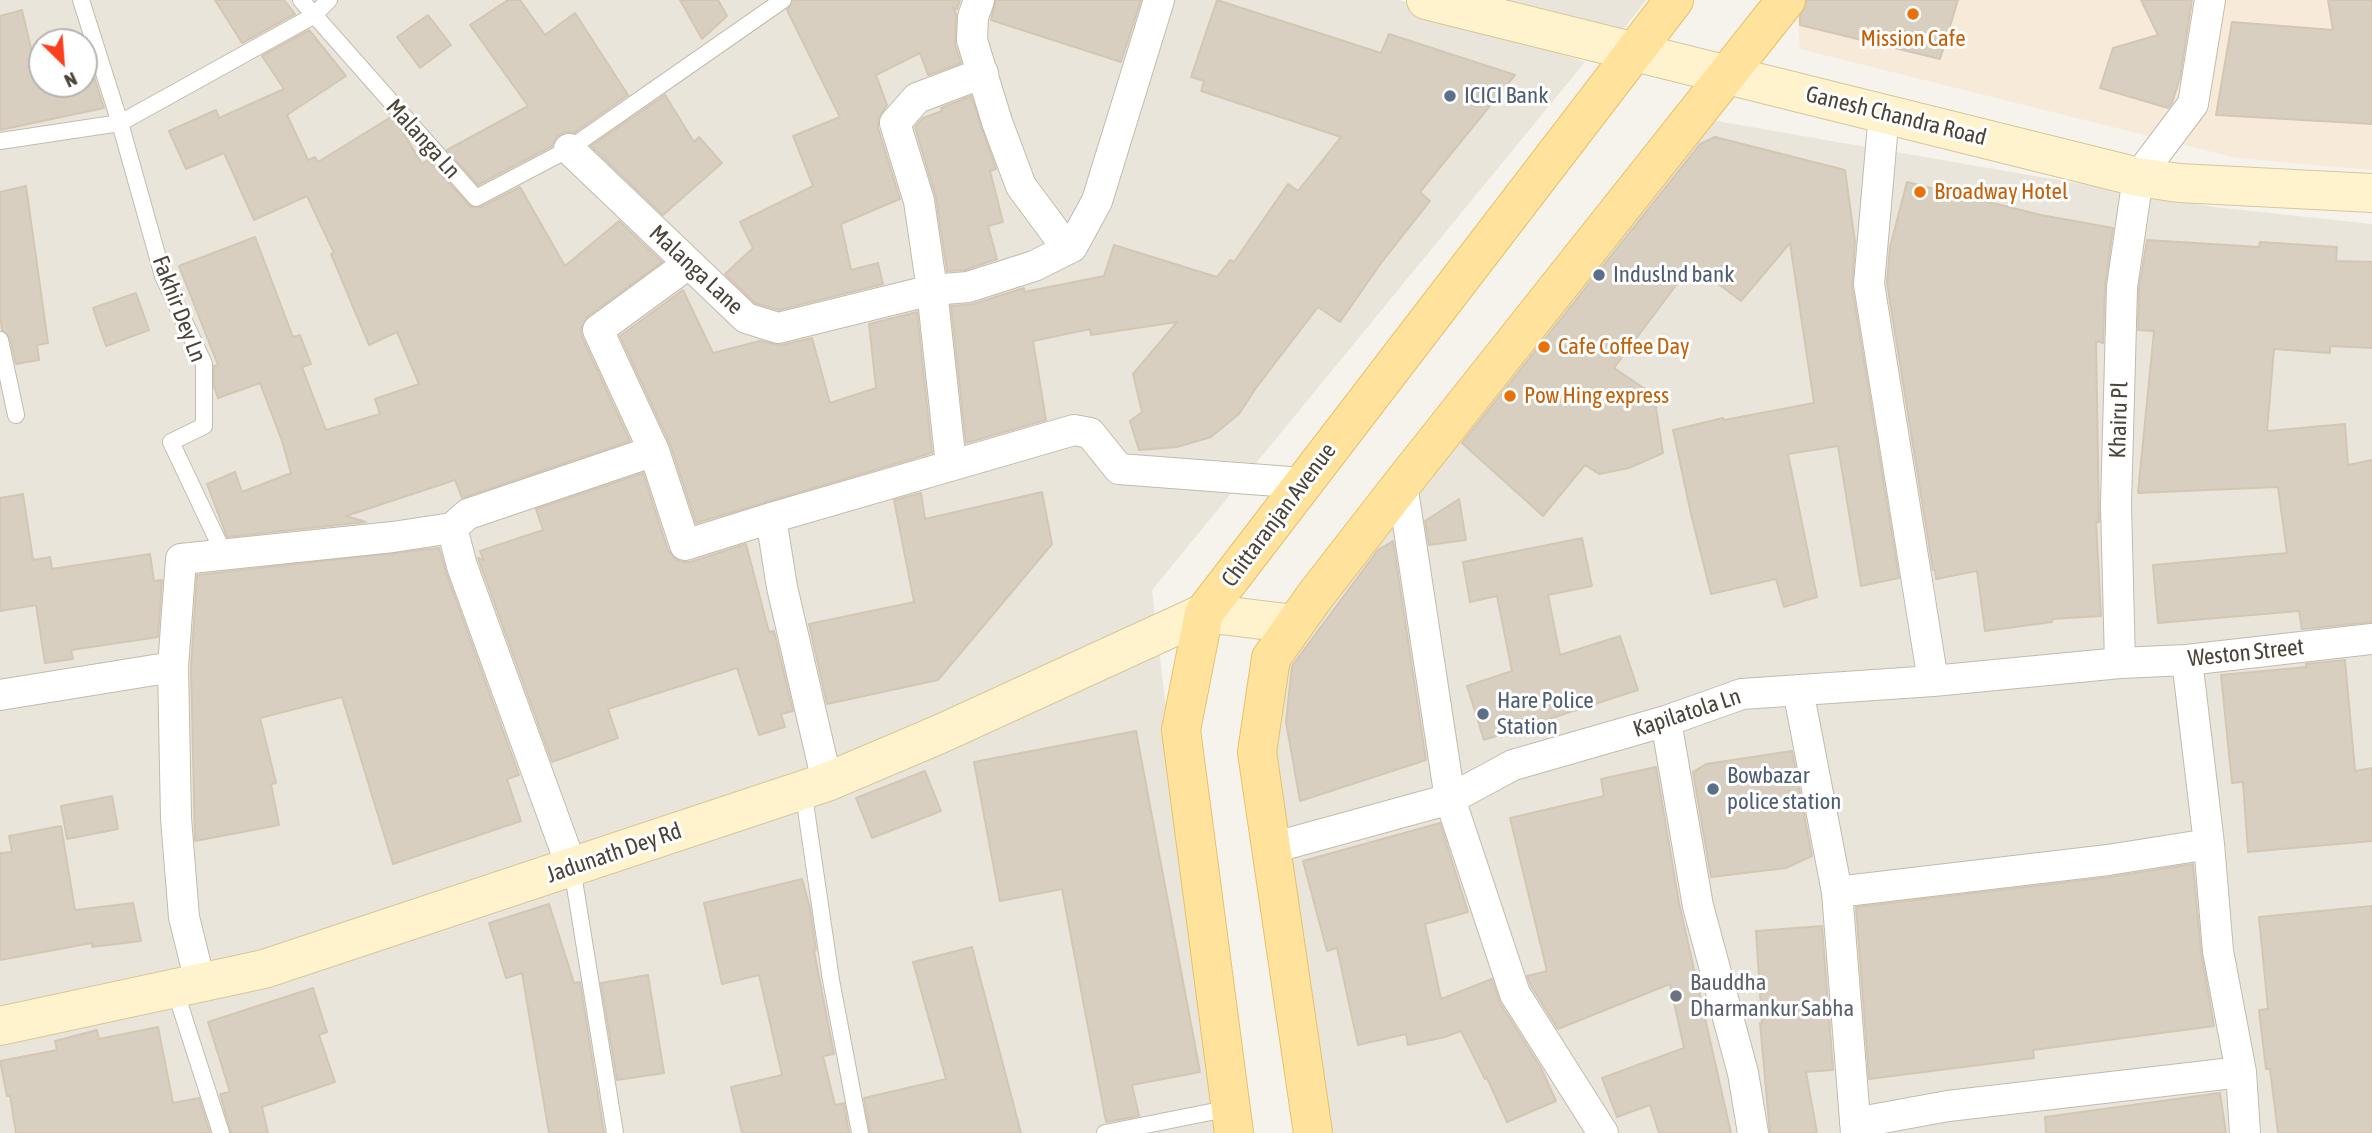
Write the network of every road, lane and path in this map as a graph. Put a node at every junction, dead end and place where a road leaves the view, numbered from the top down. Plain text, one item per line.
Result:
1 (81, 0) edge
2 (301, 0) edge
3 (329, 0) edge
4 (783, 0) edge
5 (979, 0) edge
6 (1159, 0) edge
7 (1426, 0) edge
8 (1674, 0) edge
9 (1786, 0) edge
10 (2210, 0) edge
11 (313, 16) junction
12 (1634, 51) junction
13 (982, 73) junction
14 (1729, 74) junction
15 (1884, 113) junction
16 (120, 122) junction
17 (0, 141) edge
18 (569, 149) junction
19 (2138, 177) junction
20 (2372, 192) edge
21 (1072, 247) junction
22 (688, 264) junction
23 (932, 290) junction
24 (0, 340) edge
25 (16, 415) dead end
26 (654, 451) junction
27 (950, 466) junction
28 (1303, 483) junction
29 (1402, 484) junction
30 (771, 518) junction
31 (452, 528) junction
32 (224, 554) junction
33 (1204, 613) junction
34 (1295, 624) junction
35 (2372, 639) edge
36 (2187, 660) junction
37 (2120, 663) junction
38 (173, 667) junction
39 (1933, 681) junction
40 (1798, 690) junction
41 (0, 695) edge
42 (1666, 721) junction
43 (815, 786) junction
44 (1450, 799) junction
45 (2209, 844) junction
46 (1272, 848) junction
47 (572, 868) junction
48 (1838, 892) junction
49 (187, 984) junction
50 (0, 1027) edge
51 (2241, 1072) junction
52 (1233, 1120) edge
53 (1856, 1128) edge
54 (221, 1133) edge
55 (615, 1133) edge
56 (860, 1133) edge
57 (1105, 1133) edge
58 (1313, 1133) edge
59 (1603, 1133) edge
60 (1753, 1133) edge
61 (2245, 1133) edge

1 - 16 lane, Fakhir Dey Ln
2 - 11 lane, Malanga Ln
3 - 11 lane
4 - 18 lane
5 - 13 street
6 - 21 street
7 - 12 street, Ganesh Chandra Road
8 - 12 main road, Chittaranjan Avenue
9 - 14 main road
10 - 19 street
11 - 16 lane
11 - 18 lane, Malanga Ln
12 - 14 street, Ganesh Chandra Road
12 - 28 main road, Chittaranjan Avenue
13 - 21 street
13 - 23 street
14 - 15 street, Ganesh Chandra Road
14 - 29 main road
15 - 19 street, Ganesh Chandra Road
15 - 39 street
16 - 17 lane
16 - 32 lane, Fakhir Dey Ln
18 - 22 street, Malanga Lane
19 - 20 street, Ganesh Chandra Road
19 - 37 street, Khairu Pl
21 - 23 street, Malanga Lane
22 - 23 street, Malanga Lane
22 - 26 street
23 - 27 street
24 - 25 lane
26 - 30 street
26 - 31 street
27 - 28 street
27 - 30 street
28 - 33 main road, Chittaranjan Avenue
29 - 34 main road
29 - 44 street
30 - 43 street
31 - 32 street
31 - 47 street
32 - 38 street
33 - 34 street
33 - 43 street, Jadunath Dey Rd
33 - 52 main road, Chittaranjan Avenue
34 - 46 main road
35 - 36 street, Weston Street
36 - 37 street, Weston Street
36 - 45 street
37 - 39 street, Kapilatola Ln
38 - 41 street
38 - 49 street
39 - 40 street, Kapilatola Ln
40 - 42 street, Kapilatola Ln
40 - 48 street
42 - 44 street, Kapilatola Ln
42 - 60 street
43 - 47 street, Jadunath Dey Rd
43 - 56 lane
44 - 46 street, Kapilatola Ln
44 - 59 street
45 - 48 street
45 - 51 street
46 - 58 main road
47 - 49 street, Jadunath Dey Rd
47 - 55 lane
48 - 53 street
49 - 50 street, Jadunath Dey Rd
49 - 54 lane
51 - 53 street
51 - 61 street
52 - 57 lane

